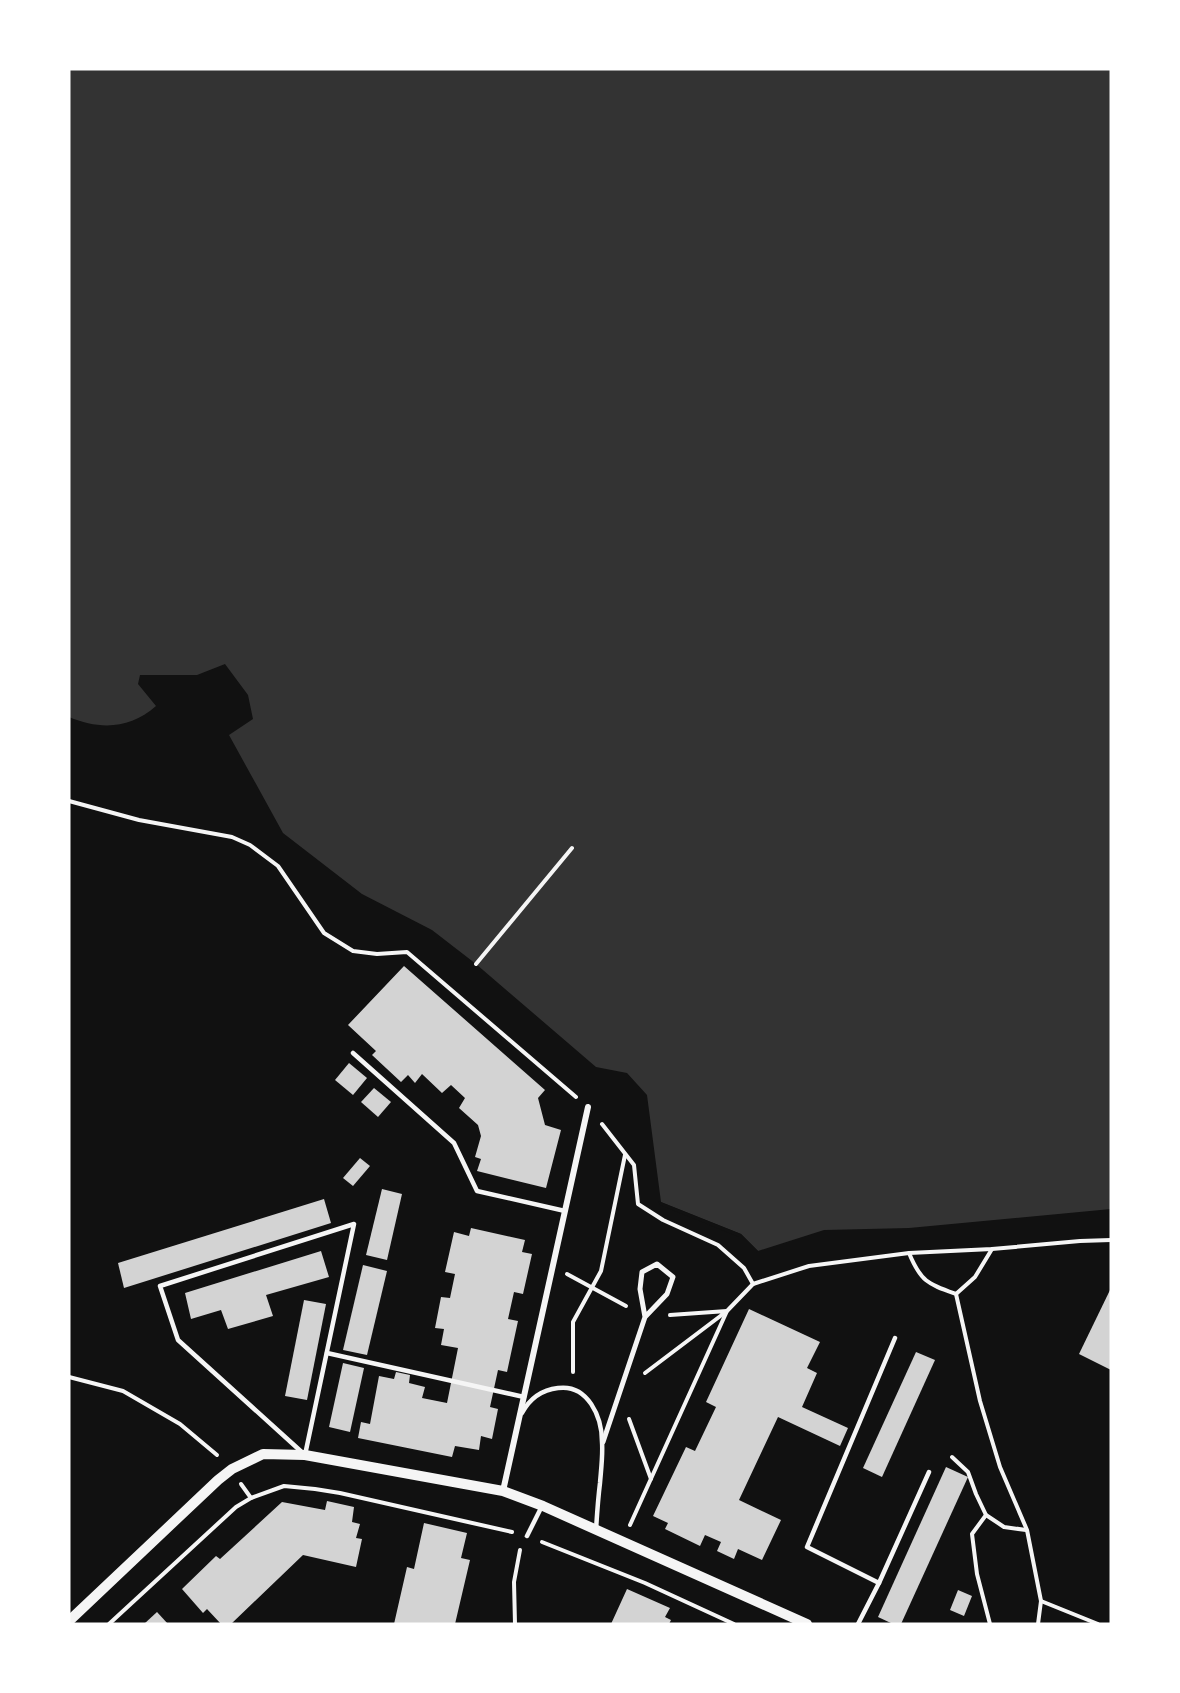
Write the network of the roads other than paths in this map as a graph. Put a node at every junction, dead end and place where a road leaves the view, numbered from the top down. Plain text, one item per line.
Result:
1 (353, 1053) dead end
2 (588, 1107) road end
3 (565, 1211) junction
4 (645, 1317) junction
5 (895, 1338) dead end
6 (327, 1353) junction
7 (524, 1397) junction
8 (518, 1422) junction
9 (603, 1442) junction
10 (304, 1455) junction
11 (929, 1472) dead end
12 (503, 1491) junction
13 (543, 1506) junction
14 (596, 1530) junction
15 (527, 1536) road end
16 (879, 1583) junction
17 (69, 1621) edge
18 (807, 1624) edge
19 (858, 1624) edge

1 - 3 lane
2 - 3 street
3 - 7 street
4 - 4 street
4 - 9 street
5 - 16 lane
6 - 7 lane
6 - 10 lane
6 - 10 lane
7 - 8 street
8 - 9 lane
8 - 12 street
9 - 14 lane
10 - 12 street
10 - 17 street
11 - 16 lane
12 - 13 street
13 - 14 street
13 - 15 lane
14 - 18 street
16 - 19 lane

